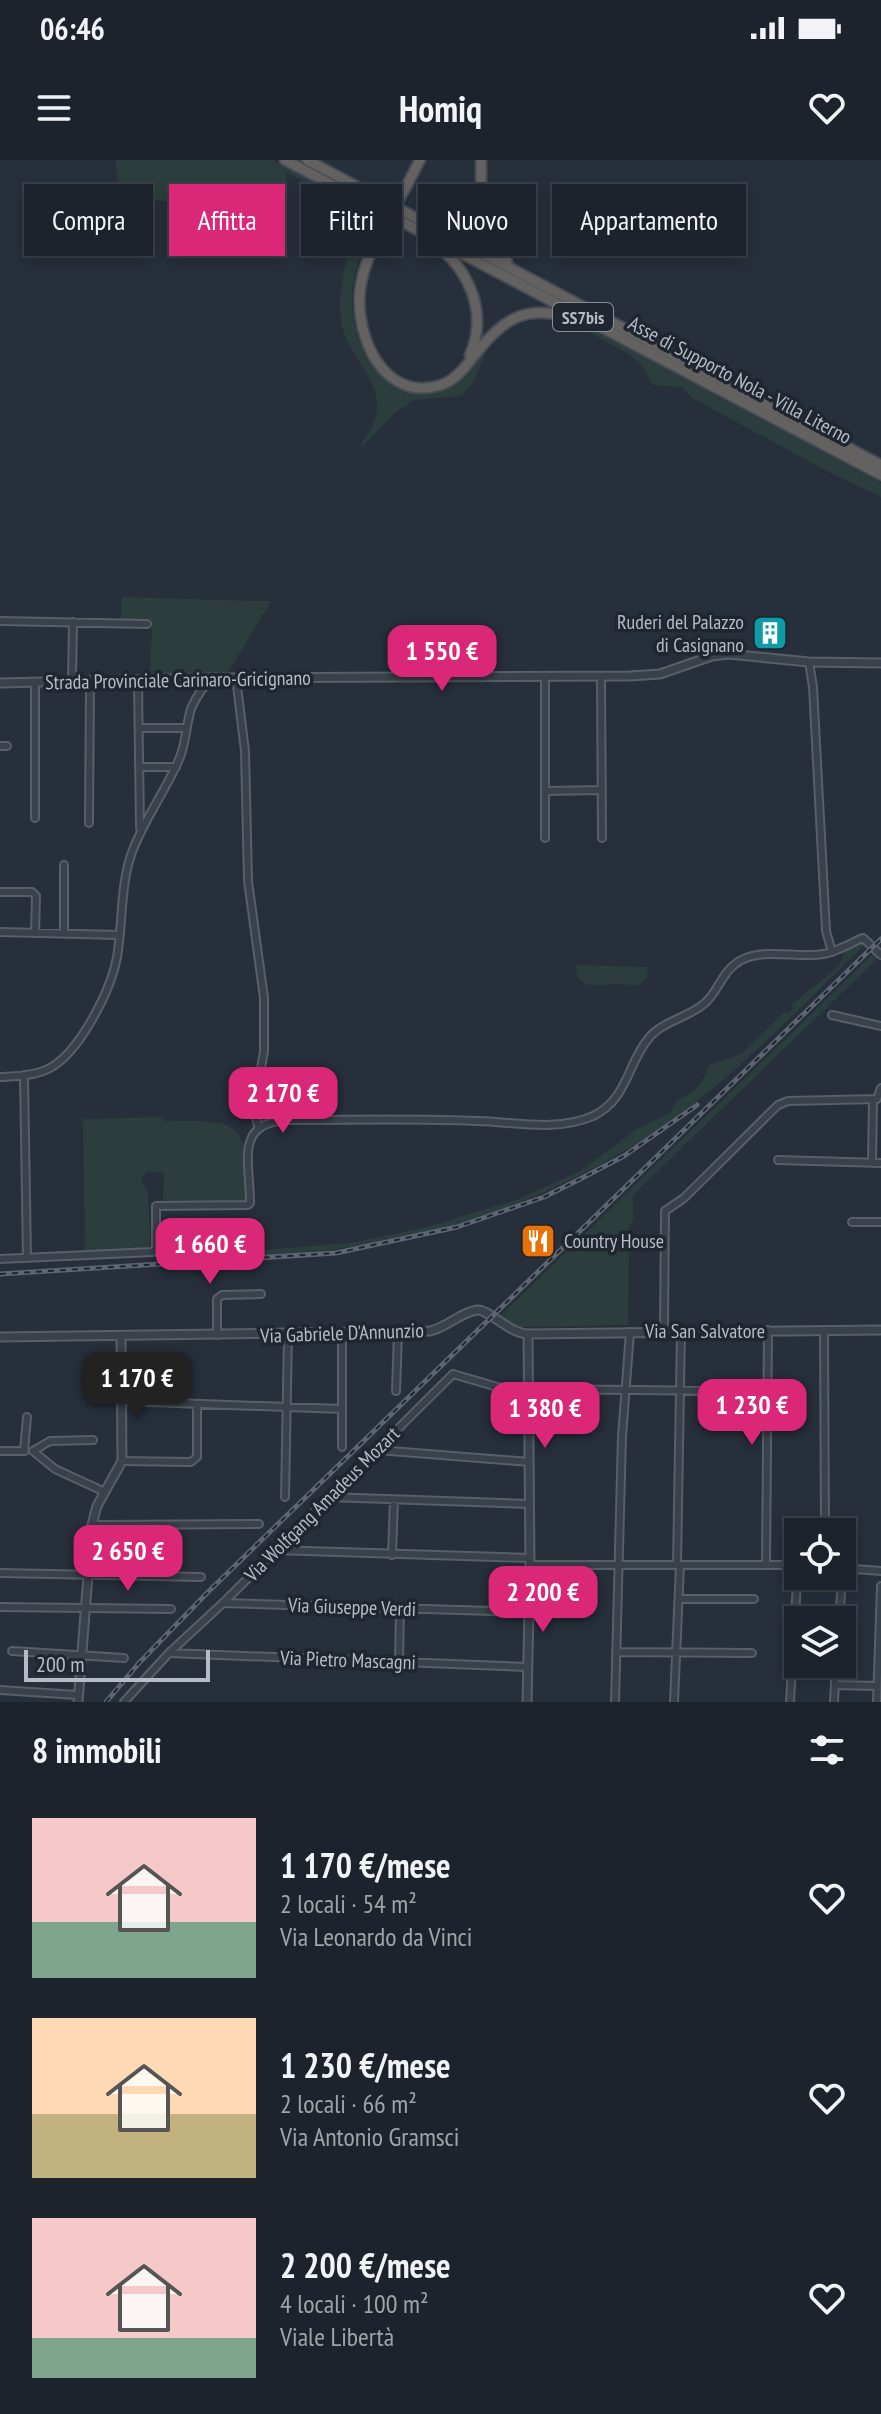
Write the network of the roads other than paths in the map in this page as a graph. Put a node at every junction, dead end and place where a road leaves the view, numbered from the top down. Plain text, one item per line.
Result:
1 (285, 160) edge
2 (307, 160) edge
3 (420, 160) edge
4 (481, 160) edge
5 (403, 222) junction
6 (568, 298) junction
7 (607, 330) junction
8 (463, 369) junction
9 (881, 465) edge
10 (881, 475) edge
11 (0, 621) edge
12 (73, 622) junction
13 (147, 624) dead end
14 (809, 662) junction
15 (881, 663) edge
16 (601, 676) junction
17 (545, 677) junction
18 (210, 678) junction
19 (236, 678) junction
20 (138, 680) junction
21 (72, 681) junction
22 (90, 681) junction
23 (35, 682) junction
24 (0, 683) edge
25 (139, 728) junction
26 (187, 728) junction
27 (139, 767) junction
28 (176, 767) junction
29 (602, 790) junction
30 (545, 791) junction
31 (35, 818) dead end
32 (89, 823) dead end
33 (140, 832) junction
34 (545, 838) dead end
35 (602, 838) dead end
36 (64, 865) dead end
37 (0, 892) edge
38 (0, 932) edge
39 (35, 933) junction
40 (64, 934) junction
41 (119, 935) junction
42 (832, 952) junction
43 (881, 955) edge
44 (832, 1015) dead end
45 (881, 1026) edge
46 (24, 1075) junction
47 (0, 1077) edge
48 (881, 1088) edge
49 (873, 1099) junction
50 (258, 1126) junction
51 (778, 1160) dead end
52 (872, 1163) junction
53 (881, 1163) edge
54 (852, 1222) dead end
55 (881, 1222) edge
56 (27, 1258) junction
57 (0, 1259) edge
58 (261, 1294) dead end
59 (768, 1330) junction
60 (824, 1330) junction
61 (881, 1330) edge
62 (664, 1331) junction
63 (681, 1331) junction
64 (398, 1332) junction
65 (630, 1332) junction
66 (342, 1334) junction
67 (528, 1334) junction
68 (217, 1335) junction
69 (288, 1335) junction
70 (121, 1336) junction
71 (0, 1337) edge
72 (625, 1390) junction
73 (680, 1390) junction
74 (396, 1391) dead end
75 (734, 1391) dead end
76 (528, 1393) junction
77 (121, 1401) junction
78 (197, 1404) junction
79 (287, 1407) junction
80 (342, 1409) junction
81 (27, 1417) dead end
82 (93, 1440) dead end
83 (342, 1447) dead end
84 (378, 1450) junction
85 (0, 1451) edge
86 (24, 1451) junction
87 (33, 1451) junction
88 (122, 1461) junction
89 (529, 1462) junction
90 (105, 1492) junction
91 (285, 1497) dead end
92 (328, 1497) junction
93 (394, 1500) junction
94 (530, 1504) junction
95 (825, 1518) edge
96 (259, 1524) dead end
97 (92, 1525) junction
98 (274, 1550) junction
99 (392, 1555) junction
100 (530, 1562) junction
101 (766, 1564) junction
102 (678, 1565) junction
103 (784, 1565) edge
104 (619, 1566) junction
105 (856, 1569) edge
106 (881, 1571) edge
107 (0, 1573) edge
108 (87, 1574) junction
109 (201, 1577) dead end
110 (881, 1586) edge
111 (797, 1590) edge
112 (679, 1599) junction
113 (754, 1599) dead end
114 (223, 1603) junction
115 (0, 1607) edge
116 (85, 1608) junction
117 (400, 1608) junction
118 (171, 1609) dead end
119 (528, 1612) junction
120 (12, 1651) dead end
121 (616, 1652) junction
122 (169, 1653) junction
123 (676, 1653) junction
124 (752, 1653) dead end
125 (82, 1655) junction
126 (124, 1658) dead end
127 (399, 1662) junction
128 (527, 1667) junction
129 (835, 1678) edge
130 (835, 1685) junction
131 (879, 1686) edge
132 (0, 1690) edge
133 (78, 1698) edge
134 (124, 1702) edge
135 (527, 1702) edge
136 (615, 1702) edge
137 (674, 1702) edge
138 (790, 1702) edge
139 (834, 1702) edge
140 (877, 1702) edge

1 - 5 highway, Asse di Supporto Nola - Villa Literno / SS7bis
2 - 6 highway, Asse di Supporto Nola - Villa Literno / SS7bis
3 - 8 highway, bridge
4 - 6 highway
5 - 7 highway, Asse di Supporto Nola - Villa Literno / SS7bis
5 - 8 highway
6 - 9 highway, Asse di Supporto Nola - Villa Literno / SS7bis
7 - 8 highway
7 - 10 highway, Asse di Supporto Nola - Villa Literno / SS7bis
11 - 12 street
12 - 13 street
12 - 21 street
14 - 15 street, Strada Provinciale Carinaro-Gricignano
14 - 16 street, Strada Provinciale Carinaro-Gricignano
14 - 42 street
16 - 17 street, Strada Provinciale Carinaro-Gricignano
16 - 29 street
17 - 19 street, Strada Provinciale Carinaro-Gricignano
17 - 30 street
18 - 19 street, Strada Provinciale Carinaro-Gricignano
18 - 20 street, Strada Provinciale Carinaro-Gricignano
18 - 26 street
19 - 50 street
20 - 22 street, Strada Provinciale Carinaro-Gricignano
20 - 25 street
21 - 22 street, Strada Provinciale Carinaro-Gricignano
21 - 23 street, Strada Provinciale Carinaro-Gricignano
22 - 32 street
23 - 24 street, Strada Provinciale Carinaro-Gricignano
23 - 31 street
25 - 26 street
25 - 27 street
26 - 28 street
27 - 28 street
27 - 33 street
28 - 33 street
29 - 30 street
29 - 35 street
30 - 34 street
33 - 41 street
36 - 40 street
37 - 39 street
38 - 39 street
39 - 40 street
40 - 41 street
41 - 46 street
42 - 43 street
42 - 50 street
44 - 45 street
46 - 47 street
46 - 56 street
48 - 49 street
49 - 52 street
49 - 62 street
50 - 56 street
51 - 52 street
52 - 53 street
54 - 55 street
56 - 57 street
58 - 68 street
59 - 60 street, Via San Salvatore
59 - 63 street, Via San Salvatore
59 - 101 street
60 - 61 street, Via San Salvatore
60 - 95 street
62 - 63 street, Via San Salvatore
62 - 65 street, Via San Salvatore
63 - 73 street
64 - 66 street, Via Gabriele D'Annunzio
64 - 67 street, Via Gabriele D'Annunzio
64 - 74 street
65 - 67 street, Via San Salvatore
65 - 72 street
66 - 69 street, Via Gabriele D'Annunzio
66 - 80 street
67 - 76 street
68 - 69 street, Via Gabriele D'Annunzio
68 - 70 street, Via Gabriele D'Annunzio
69 - 79 street
70 - 71 street, Via Gabriele D'Annunzio
70 - 77 street
72 - 73 street
72 - 76 street
72 - 104 street
73 - 75 street
73 - 102 street
76 - 84 street, Via Wolfgang Amadeus Mozart
76 - 89 street
77 - 78 street
77 - 88 street
78 - 79 street
78 - 88 street
79 - 80 street
79 - 91 street
80 - 83 street
81 - 86 street
82 - 87 street
84 - 89 street
84 - 92 street, Via Wolfgang Amadeus Mozart
85 - 86 street
86 - 87 street
87 - 90 street
88 - 90 street
89 - 94 street
90 - 97 street
92 - 93 street
92 - 98 street, Via Wolfgang Amadeus Mozart
93 - 94 street
93 - 99 street
94 - 100 street
96 - 97 street
97 - 108 street
98 - 99 street
98 - 114 street, Via Wolfgang Amadeus Mozart
99 - 100 street
100 - 104 street
100 - 119 street
101 - 102 street
101 - 103 street
102 - 104 street
102 - 112 street
104 - 121 street
105 - 106 street
107 - 108 street
108 - 109 street
108 - 116 street
110 - 131 street
111 - 138 street
112 - 113 street
112 - 123 street
114 - 117 street, Via Giuseppe Verdi
114 - 122 street, Via Wolfgang Amadeus Mozart
115 - 116 street
116 - 118 street
116 - 125 street
117 - 119 street, Via Giuseppe Verdi
117 - 127 street
119 - 128 street
120 - 125 street
121 - 123 street
121 - 136 street
122 - 127 street, Via Pietro Mascagni
122 - 134 street, Via Wolfgang Amadeus Mozart
123 - 124 street
123 - 137 street
125 - 126 street
125 - 133 street
127 - 128 street, Via Pietro Mascagni
128 - 135 street
129 - 130 street
130 - 131 street
130 - 139 street
131 - 140 street
132 - 133 street

